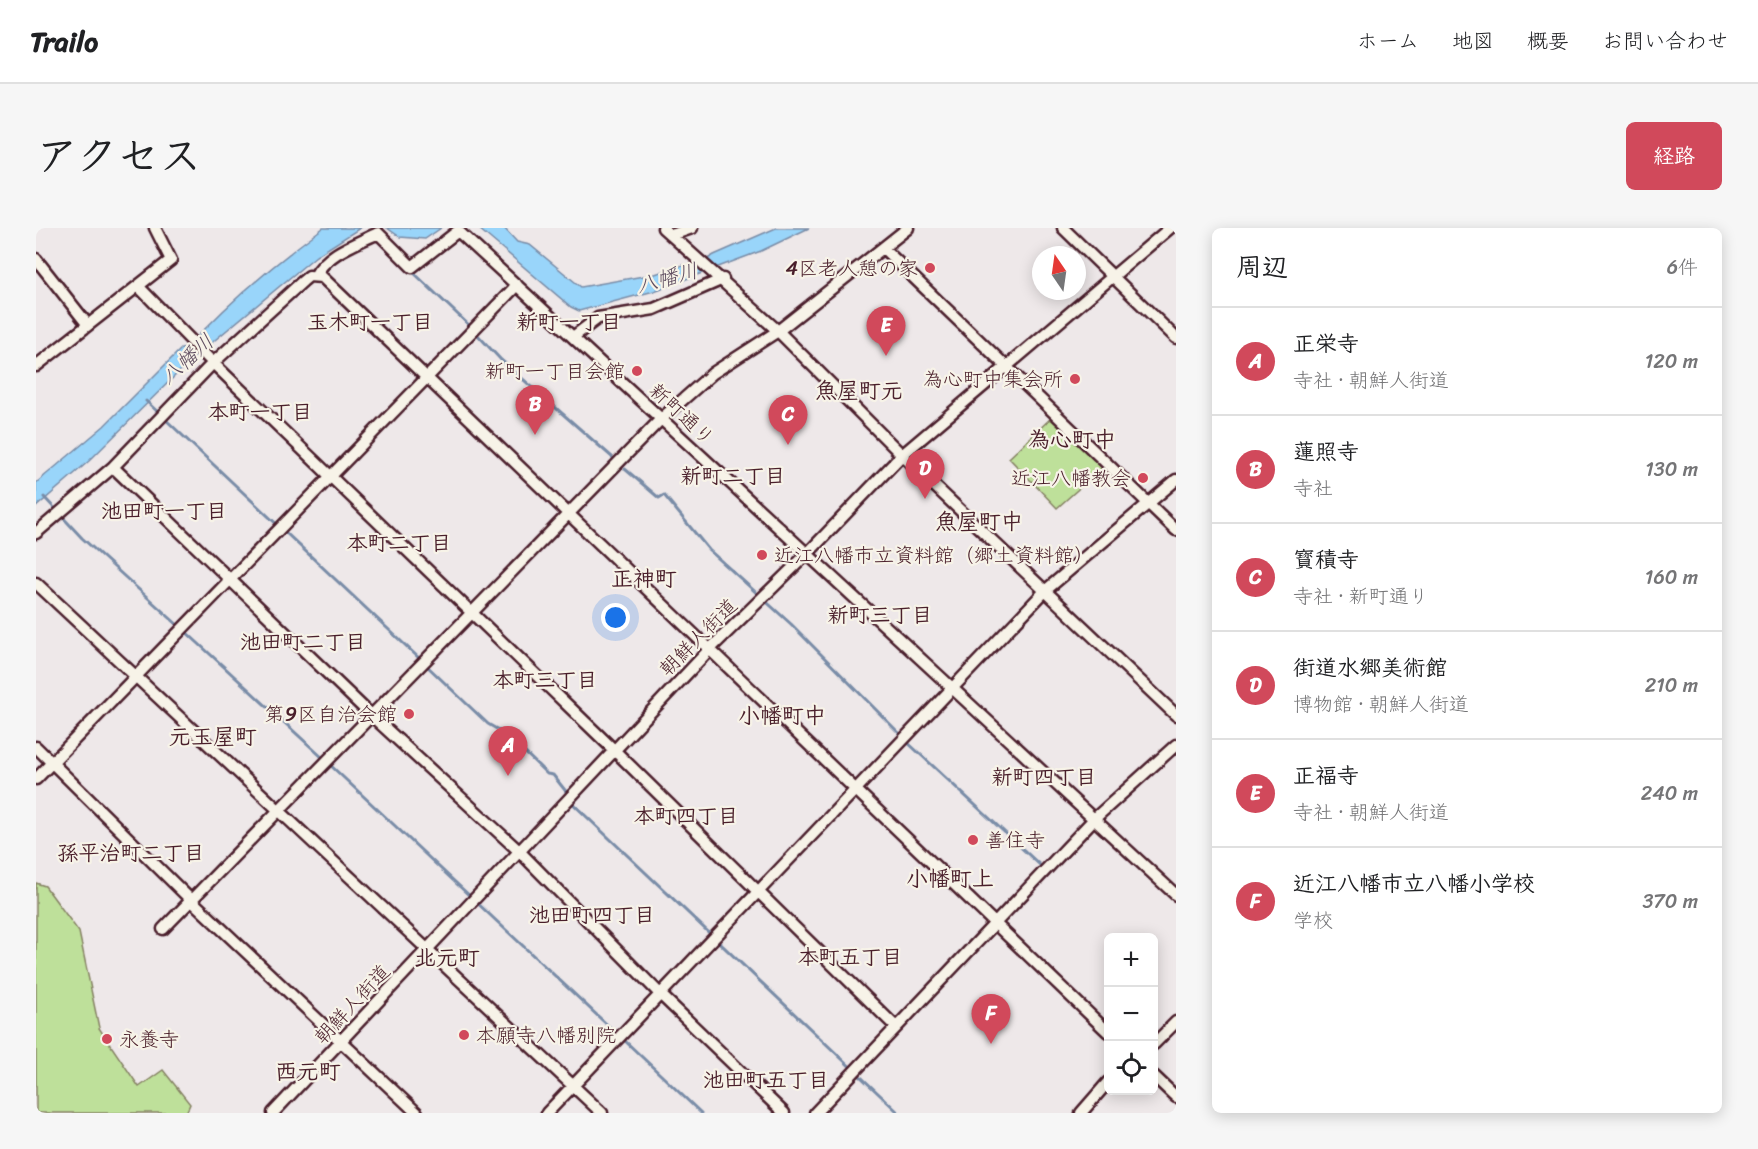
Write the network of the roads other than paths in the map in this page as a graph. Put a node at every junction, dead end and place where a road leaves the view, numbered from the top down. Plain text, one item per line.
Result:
1 (155, 228) edge
2 (692, 228) edge
3 (908, 228) edge
4 (1063, 228) edge
5 (1170, 228) edge
6 (668, 231) edge
7 (883, 248) junction
8 (37, 262) edge
9 (315, 276) junction
10 (719, 276) junction
11 (1113, 276) junction
12 (517, 285) junction
13 (138, 286) junction
14 (88, 325) junction
15 (778, 331) junction
16 (573, 337) junction
17 (1176, 338) edge
18 (213, 363) junction
19 (36, 366) edge
20 (1006, 366) junction
21 (426, 378) junction
22 (661, 418) junction
23 (902, 455) junction
24 (113, 467) junction
25 (330, 477) junction
26 (1176, 480) edge
27 (1148, 503) junction
28 (568, 514) junction
29 (1176, 530) edge
30 (36, 533) edge
31 (807, 554) junction
32 (230, 580) junction
33 (36, 583) edge
34 (1046, 590) junction
35 (471, 614) junction
36 (710, 650) junction
37 (136, 676) junction
38 (952, 688) junction
39 (1176, 715) edge
40 (372, 716) junction
41 (1176, 745) edge
42 (36, 747) edge
43 (614, 750) junction
44 (52, 763) junction
45 (36, 778) edge
46 (855, 790) junction
47 (279, 811) junction
48 (1094, 819) junction
49 (519, 851) junction
50 (758, 892) junction
51 (1176, 895) edge
52 (192, 901) junction
53 (995, 924) junction
54 (163, 929) dead end
55 (429, 949) junction
56 (660, 994) junction
57 (1176, 1022) edge
58 (897, 1027) junction
59 (1104, 1028) edge
60 (1157, 1041) edge
61 (341, 1042) junction
62 (1158, 1080) edge
63 (573, 1086) junction
64 (1104, 1087) edge
65 (1176, 1097) edge
66 (273, 1113) edge
67 (417, 1113) edge
68 (547, 1113) edge
69 (602, 1113) edge
70 (784, 1113) edge
71 (815, 1113) edge
72 (1081, 1113) edge

1 - 13 street
2 - 6 street
3 - 7 street
4 - 11 street
5 - 11 street, 朝鮮人街道
6 - 10 street
7 - 15 street
7 - 20 street
8 - 14 street
9 - 12 street, 新町通り
9 - 18 street
9 - 21 street
10 - 15 street
10 - 16 street
11 - 17 street
11 - 20 street, 朝鮮人街道
12 - 16 street, 新町通り
12 - 21 street
13 - 14 street
13 - 18 street
14 - 19 street
15 - 22 street
15 - 23 street
16 - 22 street, 新町通り
18 - 24 street
18 - 25 street
20 - 23 street, 朝鮮人街道
20 - 27 street
21 - 25 street
21 - 28 street
22 - 28 street
22 - 31 street, 新町通り
23 - 31 street, 朝鮮人街道
23 - 34 street
24 - 30 street
24 - 32 street
25 - 32 street
25 - 35 street
26 - 27 street
27 - 29 street
27 - 34 street
28 - 35 street
28 - 36 street
31 - 36 street, 朝鮮人街道
31 - 38 street, 新町通り
32 - 37 street
32 - 40 street
33 - 37 street
34 - 38 street
34 - 39 street
35 - 40 street
35 - 43 street
36 - 43 street, 朝鮮人街道
36 - 46 street
37 - 44 street
37 - 47 street
38 - 46 street
38 - 48 street, 新町通り
40 - 47 street
40 - 49 street
41 - 48 street
42 - 44 street
43 - 49 street, 朝鮮人街道
43 - 50 street
44 - 45 street
44 - 52 street
46 - 50 street
46 - 53 street
47 - 52 street
47 - 55 street
48 - 51 street, 新町通り
48 - 53 street
49 - 55 street, 朝鮮人街道
49 - 56 street
50 - 56 street
50 - 58 street
52 - 54 street
52 - 61 street
53 - 58 street
53 - 59 street
55 - 61 street, 朝鮮人街道
55 - 63 street
56 - 63 street
56 - 70 street
57 - 60 street
58 - 71 street
61 - 66 street, 朝鮮人街道
61 - 67 street
62 - 65 street
63 - 68 street
63 - 69 street
64 - 72 street

